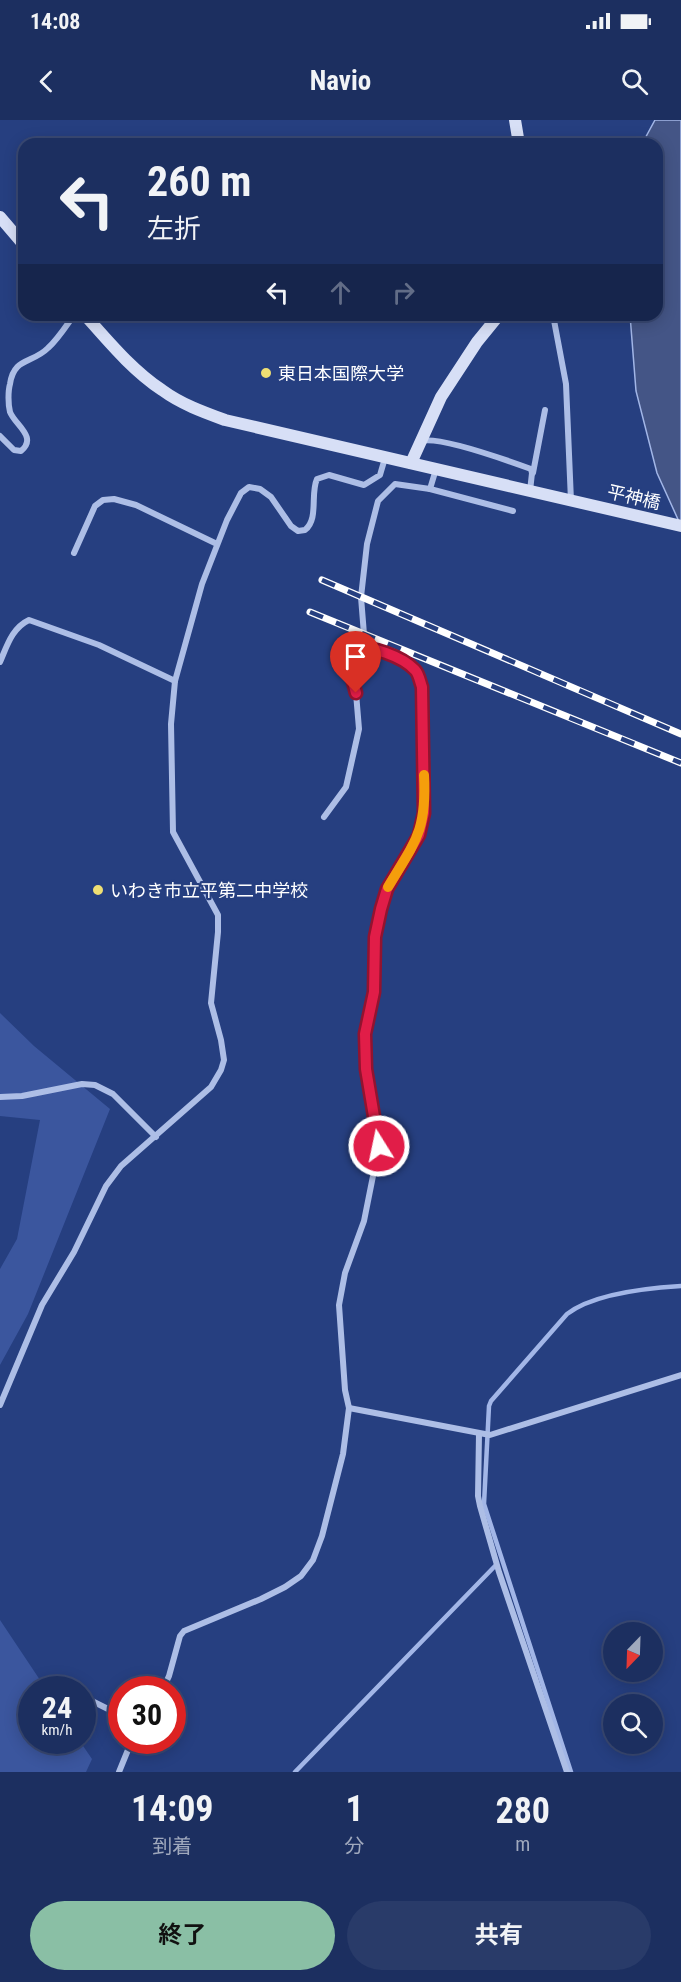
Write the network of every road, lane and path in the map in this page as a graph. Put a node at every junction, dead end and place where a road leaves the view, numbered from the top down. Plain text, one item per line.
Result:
1 (514, 120) edge
2 (518, 138) edge
3 (0, 217) edge
4 (18, 238) edge
5 (69, 321) edge
6 (90, 321) edge
7 (494, 321) edge
8 (554, 321) edge
9 (545, 410) dead end
10 (0, 436) edge
11 (420, 441) junction
12 (386, 458) junction
13 (411, 463) junction
14 (436, 469) junction
15 (532, 473) junction
16 (430, 489) junction
17 (529, 492) junction
18 (575, 502) junction
19 (513, 511) dead end
20 (681, 526) edge
21 (217, 544) junction
22 (74, 553) dead end
23 (365, 647) junction
24 (0, 662) edge
25 (175, 681) junction
26 (324, 817) dead end
27 (0, 1097) edge
28 (156, 1137) junction
29 (681, 1375) edge
30 (0, 1406) edge
31 (349, 1408) junction
32 (484, 1434) junction
33 (170, 1676) edge
34 (126, 1754) edge
35 (119, 1772) edge
36 (567, 1772) edge

1 - 2 street
3 - 4 street
5 - 10 street
6 - 12 street, 平神橋
7 - 11 street
8 - 18 street
9 - 15 street
11 - 13 street
11 - 15 street
12 - 13 street, 平神橋
12 - 21 street
13 - 14 street, 平神橋
14 - 16 street
14 - 17 street, 平神橋
15 - 17 street
16 - 19 street
16 - 23 street
17 - 18 street, 平神橋
18 - 20 street, 平神橋
21 - 22 street
21 - 25 street
23 - 26 street
23 - 31 street
24 - 25 street
25 - 28 street
27 - 28 street
28 - 30 street
29 - 32 street
31 - 32 street
31 - 33 street
32 - 36 street
34 - 35 street

